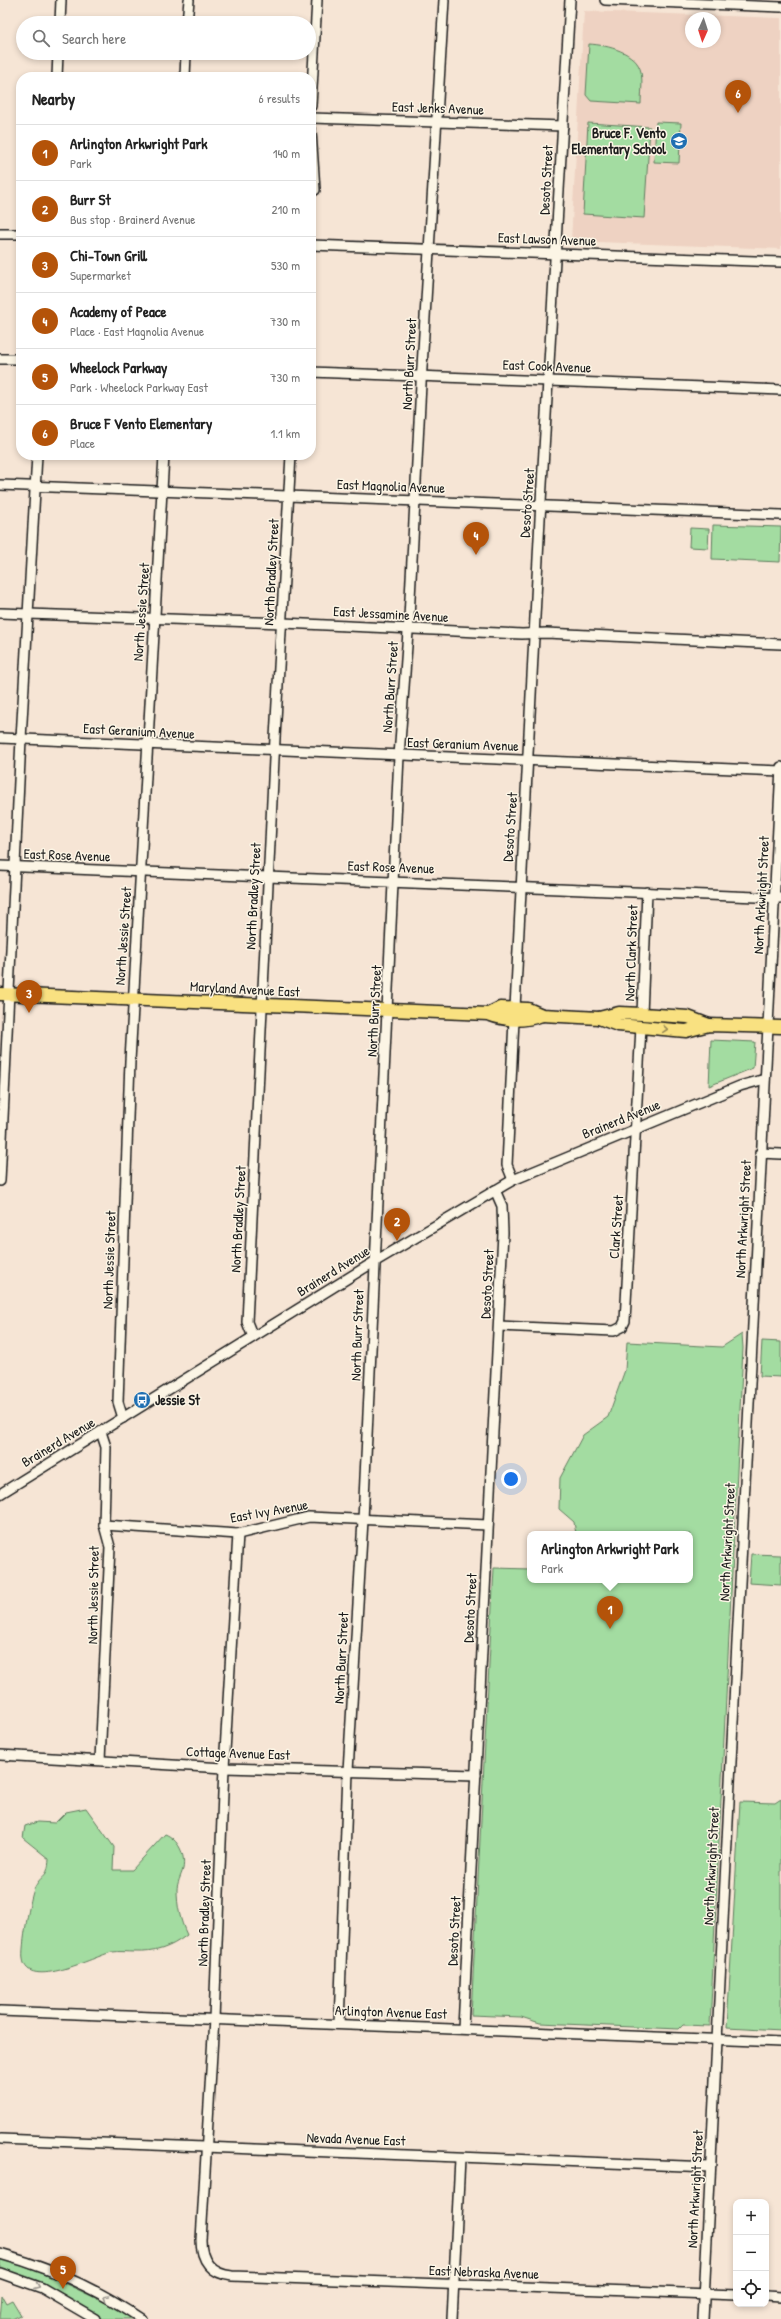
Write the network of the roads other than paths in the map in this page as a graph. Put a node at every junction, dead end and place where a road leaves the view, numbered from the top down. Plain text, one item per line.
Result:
1 (61, 0) edge
2 (188, 0) edge
3 (317, 0) edge
4 (444, 0) edge
5 (570, 0) edge
6 (605, 0) edge
7 (701, 2) edge
8 (781, 8) edge
9 (60, 16) edge
10 (187, 16) edge
11 (316, 18) edge
12 (58, 60) edge
13 (186, 60) edge
14 (314, 60) edge
15 (57, 72) edge
16 (185, 72) edge
17 (313, 72) edge
18 (316, 118) edge
19 (437, 122) junction
20 (563, 126) junction
21 (0, 234) edge
22 (16, 234) edge
23 (316, 245) edge
24 (430, 249) junction
25 (556, 253) junction
26 (781, 262) edge
27 (0, 359) edge
28 (16, 359) edge
29 (316, 372) edge
30 (421, 375) junction
31 (549, 380) junction
32 (781, 390) edge
33 (37, 460) edge
34 (164, 460) edge
35 (291, 460) edge
36 (0, 485) edge
37 (35, 486) junction
38 (162, 491) junction
39 (289, 496) junction
40 (416, 501) junction
41 (541, 506) junction
42 (781, 515) edge
43 (0, 613) edge
44 (28, 614) junction
45 (154, 619) junction
46 (282, 622) junction
47 (409, 628) junction
48 (534, 633) junction
49 (781, 644) edge
50 (0, 738) edge
51 (21, 739) junction
52 (148, 745) junction
53 (274, 751) junction
54 (399, 756) junction
55 (528, 760) junction
56 (781, 767) edge
57 (781, 771) edge
58 (0, 866) edge
59 (15, 866) junction
60 (142, 872) junction
61 (268, 876) junction
62 (394, 882) junction
63 (521, 887) junction
64 (647, 892) junction
65 (778, 898) edge
66 (4, 994) edge
67 (133, 999) junction
68 (263, 1005) junction
69 (388, 1010) junction
70 (514, 1014) junction
71 (642, 1014) junction
72 (599, 1018) junction
73 (709, 1025) junction
74 (641, 1027) junction
75 (767, 1027) junction
76 (781, 1027) edge
77 (765, 1079) junction
78 (1, 1119) edge
79 (637, 1128) junction
80 (760, 1153) junction
81 (781, 1154) edge
82 (513, 1180) junction
83 (0, 1182) edge
84 (495, 1190) junction
85 (374, 1262) junction
86 (499, 1326) junction
87 (253, 1337) junction
88 (123, 1418) junction
89 (101, 1432) junction
90 (0, 1494) edge
91 (363, 1520) junction
92 (104, 1525) junction
93 (488, 1525) junction
94 (238, 1534) junction
95 (0, 1755) edge
96 (100, 1760) junction
97 (224, 1768) junction
98 (348, 1771) junction
99 (476, 1775) junction
100 (0, 2011) edge
101 (214, 2019) junction
102 (339, 2024) junction
103 (463, 2028) junction
104 (716, 2039) junction
105 (781, 2042) edge
106 (0, 2139) edge
107 (207, 2148) junction
108 (460, 2159) junction
109 (710, 2167) junction
110 (0, 2254) edge
111 (0, 2272) edge
112 (232, 2276) joint
113 (454, 2284) junction
114 (704, 2294) junction
115 (733, 2295) edge
116 (769, 2296) edge
117 (781, 2297) edge
118 (141, 2318) edge
119 (95, 2319) edge
120 (452, 2319) edge
121 (703, 2319) edge

1 - 9 street
2 - 10 street
3 - 11 street
4 - 19 street, North Burr Street
5 - 20 street, Desoto Street
6 - 7 street
7 - 8 street
12 - 15 street
13 - 16 street
14 - 17 street
18 - 19 street, East Jenks Avenue
19 - 20 street, East Jenks Avenue
19 - 24 street, North Burr Street
20 - 25 street, Desoto Street
21 - 22 street
23 - 24 street, East Lawson Avenue
24 - 25 street, East Lawson Avenue
24 - 30 street, North Burr Street
25 - 26 street, East Lawson Avenue
25 - 31 street, Desoto Street
27 - 28 street
29 - 30 street, East Cook Avenue
30 - 31 street, East Cook Avenue
30 - 40 street, North Burr Street
31 - 32 street, East Cook Avenue
31 - 41 street, Desoto Street
33 - 37 street
34 - 38 street, North Jessie Street
35 - 39 street, North Bradley Street
36 - 37 street, East Magnolia Avenue
37 - 38 street, East Magnolia Avenue
37 - 44 street
38 - 39 street, East Magnolia Avenue
38 - 45 street, North Jessie Street
39 - 40 street, East Magnolia Avenue
39 - 46 street, North Bradley Street
40 - 41 street, East Magnolia Avenue
40 - 47 street, North Burr Street
41 - 42 street, East Magnolia Avenue
41 - 48 street, Desoto Street
43 - 44 street, East Jessamine Avenue
44 - 45 street, East Jessamine Avenue
44 - 51 street
45 - 46 street, East Jessamine Avenue
45 - 52 street, North Jessie Street
46 - 47 street, East Jessamine Avenue
46 - 53 street, North Bradley Street
47 - 48 street, East Jessamine Avenue
47 - 54 street, North Burr Street
48 - 49 street, East Jessamine Avenue
48 - 55 street, Desoto Street
50 - 51 street, East Geranium Avenue
51 - 52 street, East Geranium Avenue
51 - 59 street
52 - 53 street, East Geranium Avenue
52 - 60 street, North Jessie Street
53 - 54 street, East Geranium Avenue
53 - 61 street, North Bradley Street
54 - 55 street, East Geranium Avenue
54 - 62 street, North Burr Street
55 - 57 street, East Geranium Avenue
55 - 63 street, Desoto Street
56 - 57 street, North Arkwright Street
57 - 65 street, North Arkwright Street
58 - 59 street, East Rose Avenue
59 - 60 street, East Rose Avenue
59 - 66 street
60 - 61 street, East Rose Avenue
60 - 67 street, North Jessie Street
61 - 62 street, East Rose Avenue
61 - 68 street, North Bradley Street
62 - 63 street, East Rose Avenue
62 - 69 street, North Burr Street
63 - 64 street, East Rose Avenue
63 - 70 street, Desoto Street
64 - 65 street, East Rose Avenue
64 - 71 street, North Clark Street
65 - 75 street, North Arkwright Street
66 - 67 main road, Maryland Avenue East
66 - 78 street
67 - 68 main road, Maryland Avenue East
67 - 88 street, North Jessie Street
68 - 69 main road, Maryland Avenue East
68 - 87 street, North Bradley Street
69 - 70 main road, Maryland Avenue East
69 - 85 street, North Burr Street
70 - 72 main road, Maryland Avenue East
70 - 82 street, Desoto Street
71 - 72 main road, Maryland Avenue East
71 - 73 main road, Maryland Avenue East
72 - 74 main road, Maryland Avenue East
74 -> 73 main road, Maryland Avenue East
73 - 75 main road, Maryland Avenue East
74 - 79 street
75 - 76 main road, Maryland Avenue East
75 - 77 street, North Arkwright Street
77 - 79 street, Brainerd Avenue
77 - 80 street, North Arkwright Street
78 - 83 street
79 - 82 street, Brainerd Avenue
79 - 86 street, Clark Street
80 - 81 street
80 - 104 street, North Arkwright Street
82 - 84 street, Brainerd Avenue
84 - 85 street, Brainerd Avenue
84 - 86 street, Desoto Street
85 - 87 street, Brainerd Avenue
85 - 91 street, North Burr Street
86 - 93 street, Desoto Street
87 - 88 street, Brainerd Avenue
88 - 89 street, Brainerd Avenue
89 - 90 street, Brainerd Avenue
89 - 92 street, North Jessie Street
91 - 93 street, East Ivy Avenue
91 - 94 street, East Ivy Avenue
91 - 98 street, North Burr Street
92 - 94 street, East Ivy Avenue
92 - 96 street, North Jessie Street
93 - 99 street, Desoto Street
94 - 97 street, North Bradley Street
95 - 96 street, Cottage Avenue East
96 - 97 street, Cottage Avenue East
97 - 98 street, Cottage Avenue East
97 - 101 street, North Bradley Street
98 - 99 street, Cottage Avenue East
98 - 102 street, North Burr Street
99 - 103 street, Desoto Street
100 - 101 street, Arlington Avenue East
101 - 102 street, Arlington Avenue East
101 - 107 street, North Bradley Street
102 - 103 street, Arlington Avenue East
103 - 104 street, Arlington Avenue East
104 - 105 street, Arlington Avenue East
104 - 109 street, North Arkwright Street
106 - 107 street, Nevada Avenue East
107 - 108 street, Nevada Avenue East
107 - 112 street, North Bradley Street
108 - 109 street, Nevada Avenue East
108 - 113 street
109 - 114 street, North Arkwright Street
118 -> 110 street
111 -> 119 street
112 - 113 street, East Nebraska Avenue
113 - 114 street, East Nebraska Avenue
113 - 120 street
114 - 115 street, East Nebraska Avenue
114 - 121 street, North Arkwright Street
116 - 117 street

